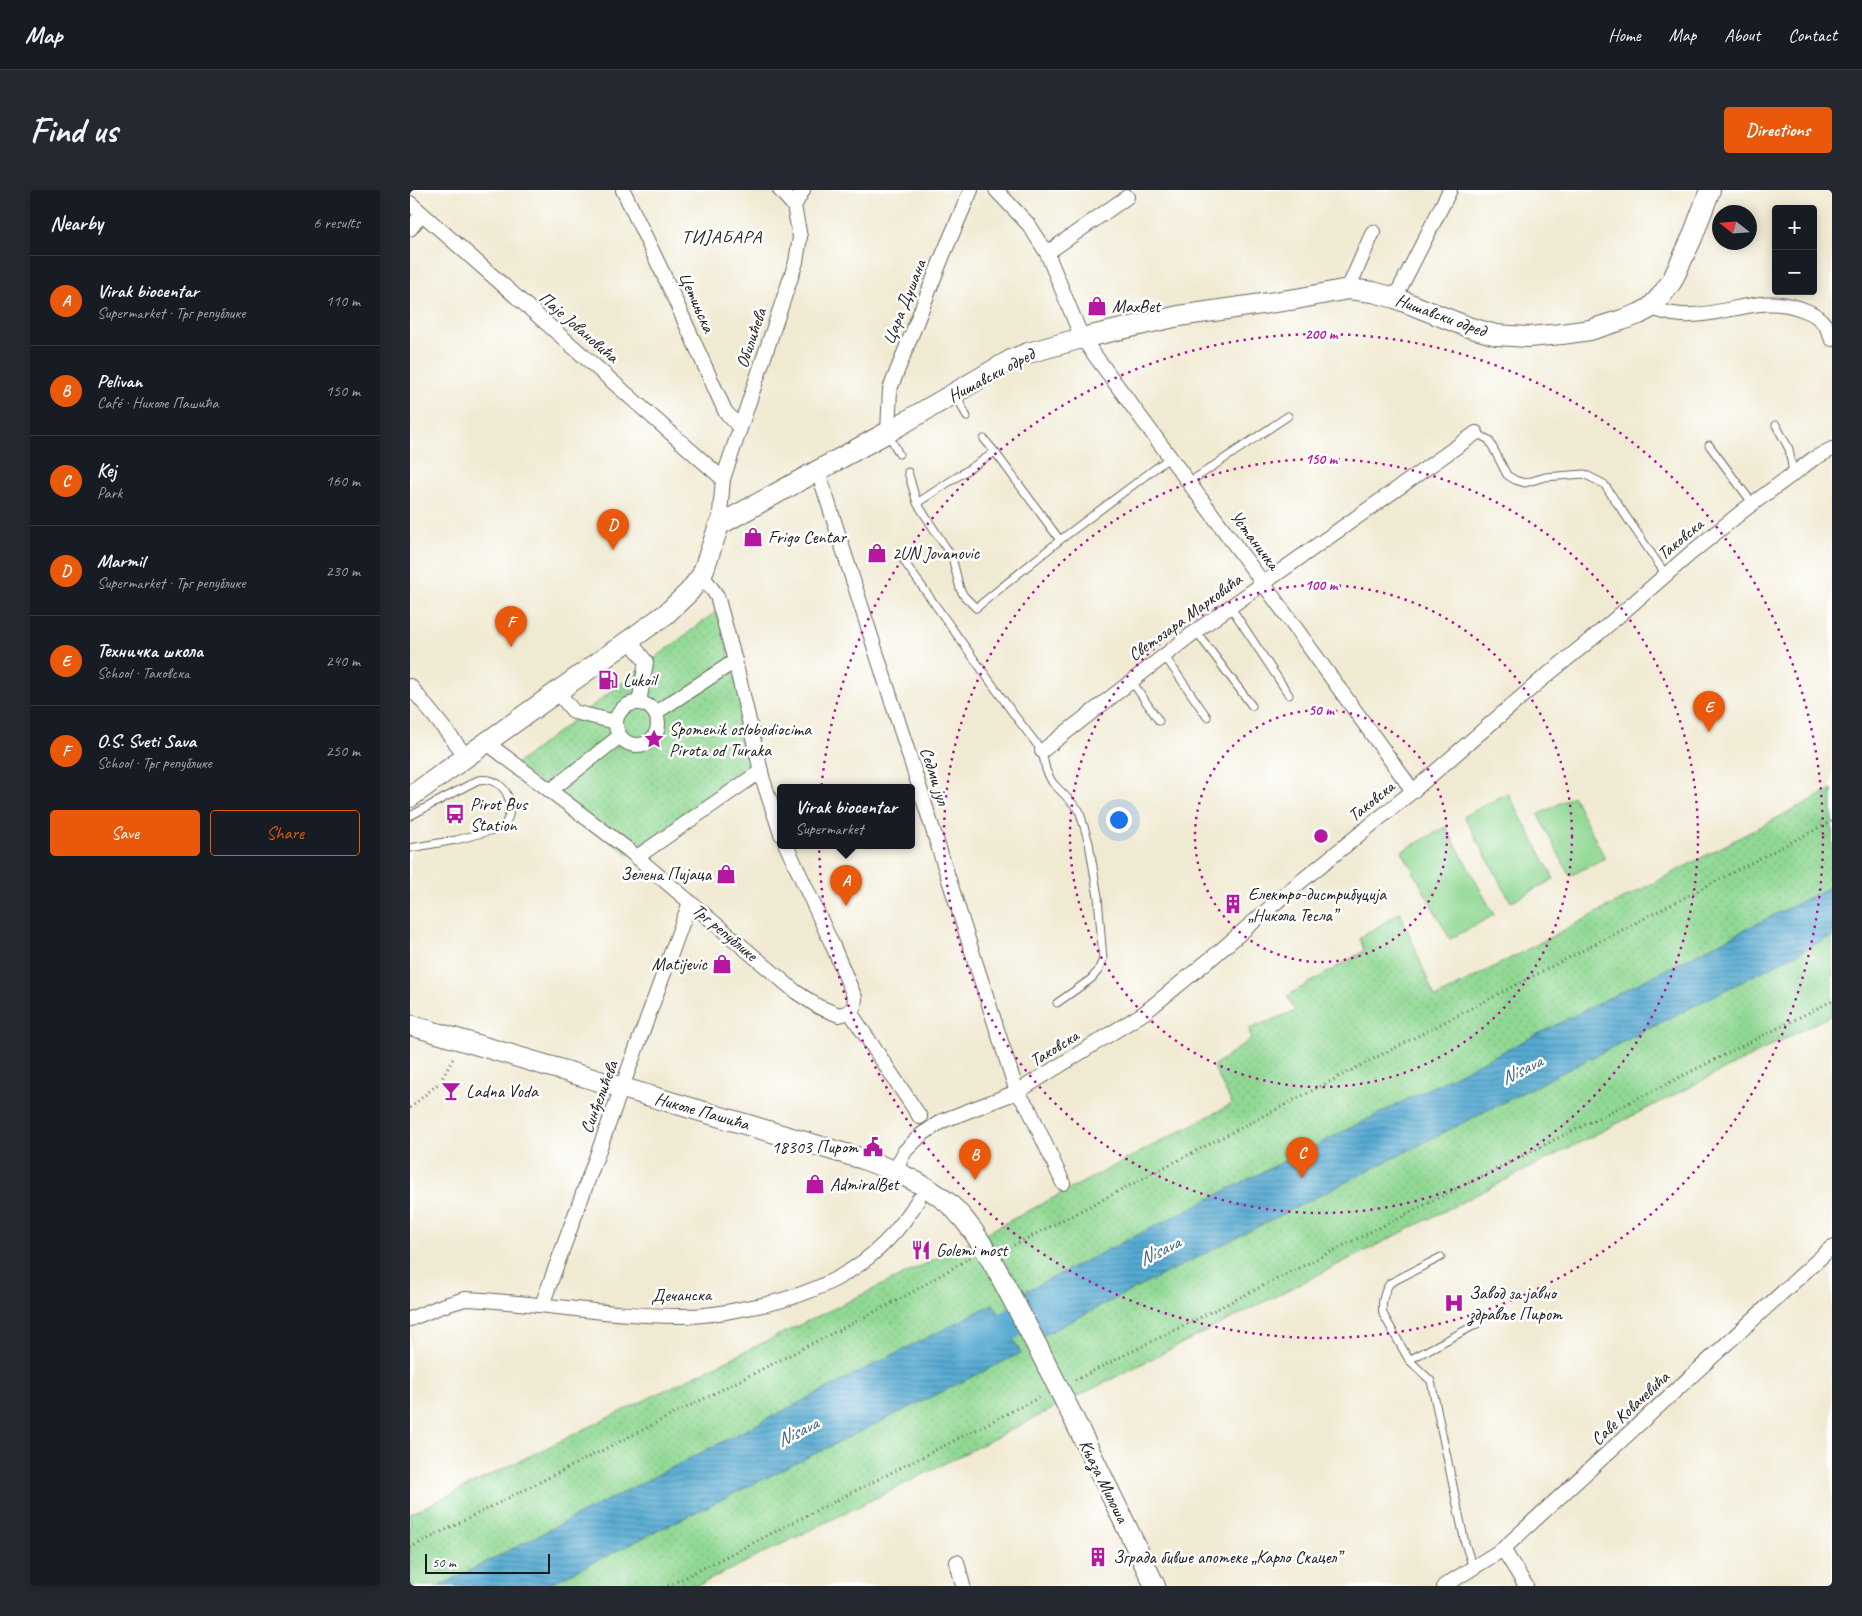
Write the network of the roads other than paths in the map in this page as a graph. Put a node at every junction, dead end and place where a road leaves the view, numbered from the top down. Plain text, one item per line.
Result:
1 (623, 190) edge
2 (780, 190) edge
3 (803, 190) edge
4 (971, 190) edge
5 (996, 190) edge
6 (1450, 190) edge
7 (1710, 190) edge
8 (1127, 196) dead end
9 (410, 203) edge
10 (794, 206) junction
11 (422, 214) junction
12 (410, 229) edge
13 (1373, 232) dead end
14 (1047, 253) junction
15 (1348, 288) junction
16 (1395, 298) junction
17 (1650, 308) junction
18 (1082, 338) junction
19 (1832, 339) edge
20 (956, 393) junction
21 (967, 416) dead end
22 (1288, 416) dead end
23 (1776, 425) dead end
24 (740, 428) junction
25 (888, 432) junction
26 (1476, 433) joint
27 (984, 439) dead end
28 (1709, 445) dead end
29 (1832, 449) edge
30 (995, 452) junction
31 (899, 454) dead end
32 (1169, 458) junction
33 (818, 471) junction
34 (908, 472) dead end
35 (1793, 474) junction
36 (724, 480) junction
37 (1188, 483) junction
38 (917, 502) junction
39 (1753, 504) junction
40 (719, 526) junction
41 (1060, 540) junction
42 (903, 560) dead end
43 (702, 575) junction
44 (1666, 575) junction
45 (1263, 583) junction
46 (1230, 606) junction
47 (1196, 631) junction
48 (630, 641) junction
49 (1164, 655) junction
50 (736, 661) junction
51 (1131, 680) junction
52 (410, 686) edge
53 (557, 691) junction
54 (1289, 695) dead end
55 (639, 703) junction
56 (1252, 706) dead end
57 (655, 713) junction
58 (1207, 717) dead end
59 (1159, 721) dead end
60 (616, 722) junction
61 (620, 736) junction
62 (488, 743) junction
63 (1042, 750) junction
64 (467, 757) junction
65 (761, 771) junction
66 (550, 791) junction
67 (1413, 791) junction
68 (410, 797) edge
69 (410, 816) edge
70 (777, 824) edge
71 (410, 848) edge
72 (788, 849) edge
73 (637, 857) junction
74 (690, 902) junction
75 (1057, 1003) dead end
76 (850, 1012) junction
77 (410, 1025) edge
78 (622, 1088) junction
79 (1017, 1092) junction
80 (920, 1117) dead end
81 (896, 1171) junction
82 (1063, 1183) dead end
83 (918, 1200) dead end
84 (1832, 1247) edge
85 (989, 1252) joint
86 (1441, 1257) dead end
87 (542, 1305) junction
88 (410, 1319) edge
89 (1478, 1323) dead end
90 (1408, 1360) junction
91 (1503, 1549) junction
92 (958, 1562) dead end
93 (1473, 1569) junction
94 (963, 1586) edge
95 (1155, 1586) edge
96 (1444, 1586) edge
97 (1526, 1586) edge

1 - 24 street, Цетињска
2 - 10 street
3 - 10 street
4 - 25 street, Цара Душана
5 - 14 street, Устаничка
6 - 16 street
7 - 17 street, Нишавски одред
8 - 14 street
9 - 11 street, Паје Јовановића
10 - 24 street, Обилићева
11 - 12 street
11 - 36 street, Паје Јовановића
13 - 15 street
14 - 18 street, Устаничка
15 - 16 street, Нишавски одред
15 - 18 street, Нишавски одред
16 - 17 street, Нишавски одред
17 - 19 street
18 - 20 street, Нишавски одред
18 - 32 street, Устаничка
20 - 21 lane
20 - 25 street, Нишавски одред
22 - 37 lane
23 - 35 lane
24 - 36 street, Обилићева
25 - 31 lane
25 - 33 street, Нишавски одред
26 - 44 lane
26 - 45 street, Светозара Марковића
27 - 30 lane
28 - 39 lane
29 - 35 street, Таковска
30 - 38 lane
30 - 41 lane
32 - 37 street, Устаничка
32 - 41 lane
33 - 40 street, Нишавски одред
33 - 79 street, Седми јул
34 - 38 lane
35 - 39 street, Таковска
36 - 40 street
37 - 45 street, Устаничка
38 - 41 lane
39 - 44 street, Таковска
40 - 43 street
42 - 63 lane
43 - 48 street
43 - 50 street
44 - 67 street, Таковска
45 - 46 street, Светозара Марковића
45 - 67 street, Устаничка
46 - 47 street, Светозара Марковића
46 - 54 lane
47 - 49 street, Светозара Марковића
47 - 56 lane
48 - 53 street
48 - 55 street
49 - 51 street, Светозара Марковића
49 - 58 lane
50 - 57 street
50 - 65 street
51 - 59 lane
51 - 63 street, Светозара Марковића
52 - 64 street
53 - 60 street
53 - 62 street
55 - 57 street
55 - 60 street
57 - 61 street
60 - 61 street
61 - 66 street
62 - 64 street
62 - 66 street, Трг републике
63 - 75 lane
64 - 68 street
65 - 70 street
65 - 73 street
66 - 73 street, Трг републике
67 - 79 street, Таковска
69 - 71 lane
72 - 76 street
73 - 74 street, Трг републике
74 - 76 street, Трг републике
74 - 78 street, Синђелићева
76 - 80 street
77 - 78 street, Николе Пашића
78 - 81 street, Николе Пашића
78 - 87 street, Синђелићева
79 - 81 street, Таковска
79 - 82 street, Седми јул
81 - 85 street, Николе Пашића
83 - 87 street, Дечанска
84 - 91 street, Саве Ковачевића
85 - 95 street, Књаза Милоша
86 - 90 lane
87 - 88 street, Дечанска
89 - 90 lane
90 - 93 lane
91 - 93 street, Саве Ковачевића
91 - 97 street
92 - 94 street
93 - 96 street, Саве Ковачевића

